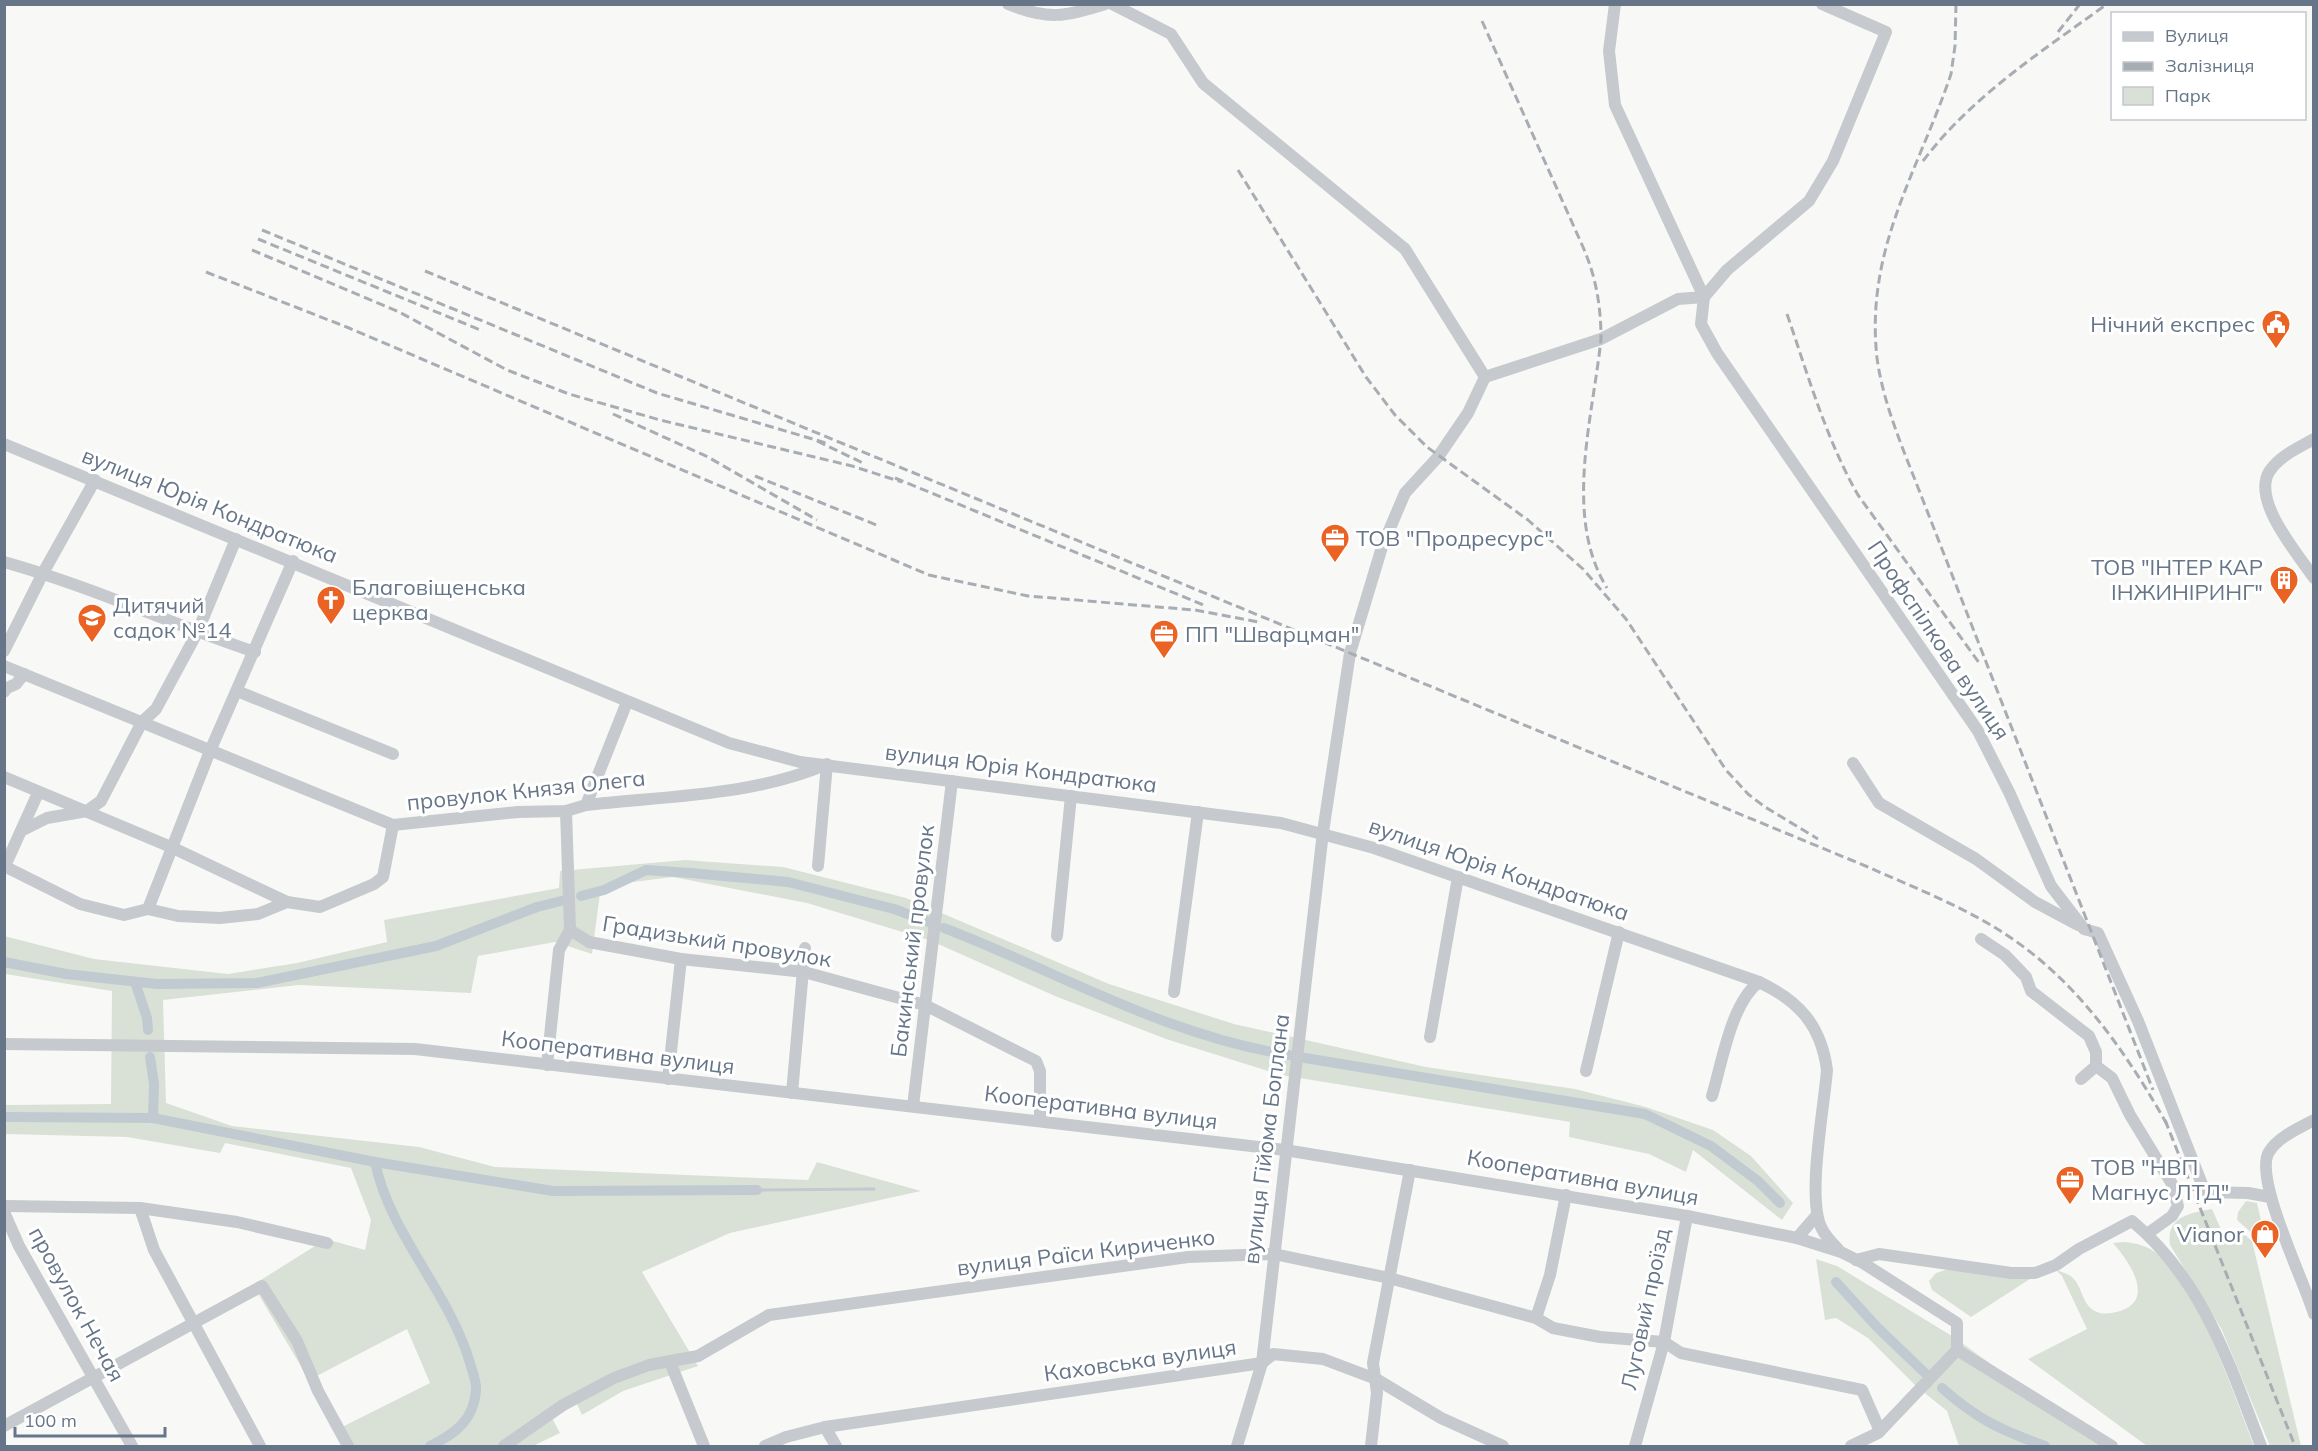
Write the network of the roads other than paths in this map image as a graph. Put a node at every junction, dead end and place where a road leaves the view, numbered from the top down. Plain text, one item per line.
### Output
1 (1008, 4) edge
2 (1105, 4) edge
3 (1112, 4) edge
4 (1615, 4) edge
5 (1822, 4) edge
6 (1704, 297) junction
7 (1485, 377) junction
8 (2313, 439) edge
9 (4, 444) edge
10 (95, 480) junction
11 (236, 539) junction
12 (293, 561) junction
13 (4, 562) edge
14 (43, 573) junction
15 (2313, 576) edge
16 (197, 633) junction
17 (4, 651) edge
18 (255, 652) junction
19 (4, 666) edge
20 (24, 674) junction
21 (237, 691) junction
22 (4, 692) edge
23 (627, 702) junction
24 (142, 722) junction
25 (210, 751) junction
26 (393, 754) dead end
27 (1853, 763) dead end
28 (827, 764) junction
29 (4, 777) edge
30 (952, 781) junction
31 (38, 793) junction
32 (1071, 796) junction
33 (586, 805) junction
34 (87, 811) junction
35 (566, 811) junction
36 (1198, 812) junction
37 (393, 825) junction
38 (21, 831) junction
39 (1323, 832) junction
40 (171, 847) junction
41 (5, 866) edge
42 (818, 866) dead end
43 (1458, 877) junction
44 (288, 902) junction
45 (148, 909) junction
46 (2084, 928) junction
47 (570, 930) junction
48 (1619, 932) junction
49 (1057, 936) dead end
50 (1981, 939) dead end
51 (805, 948) dead end
52 (681, 959) junction
53 (804, 972) junction
54 (1759, 982) junction
55 (1174, 992) dead end
56 (925, 1005) junction
57 (1430, 1037) dead end
58 (4, 1044) edge
59 (547, 1065) junction
60 (2096, 1066) junction
61 (1586, 1071) dead end
62 (669, 1079) junction
63 (2081, 1079) dead end
64 (792, 1093) junction
65 (1712, 1096) dead end
66 (913, 1106) junction
67 (1040, 1120) junction
68 (2313, 1120) edge
69 (1286, 1150) junction
70 (1410, 1170) junction
71 (1566, 1195) junction
72 (2270, 1197) junction
73 (4, 1206) edge
74 (140, 1208) junction
75 (4, 1212) edge
76 (1817, 1215) junction
77 (1687, 1216) junction
78 (2147, 1234) junction
79 (1797, 1238) junction
80 (327, 1244) dead end
81 (1841, 1252) junction
82 (1274, 1254) junction
83 (1856, 1260) junction
84 (1389, 1278) junction
85 (2313, 1314) edge
86 (1536, 1318) junction
87 (191, 1324) junction
88 (1665, 1342) junction
89 (1957, 1350) junction
90 (670, 1362) junction
91 (1262, 1363) junction
92 (94, 1377) junction
93 (1376, 1379) junction
94 (4, 1426) edge
95 (825, 1427) junction
96 (1880, 1431) junction
97 (132, 1446) edge
98 (260, 1446) edge
99 (348, 1446) edge
100 (504, 1446) edge
101 (704, 1446) edge
102 (765, 1446) edge
103 (836, 1446) edge
104 (1237, 1446) edge
105 (1371, 1446) edge
106 (1503, 1446) edge
107 (1635, 1446) edge
108 (1851, 1446) edge
109 (2112, 1446) edge
110 (2261, 1446) edge

1 - 2 street
3 - 7 street
4 - 6 street, Профспілкова вулиця
5 - 6 street
6 - 7 street
6 - 46 street, Профспілкова вулиця
7 - 39 street, вулиця Гійома Боплана
8 - 15 street
9 - 10 street, вулиця Юрія Кондратюка
10 - 11 street, вулиця Юрія Кондратюка
10 - 14 street
11 - 12 street, вулиця Юрія Кондратюка
11 - 16 street
12 - 18 street
12 - 23 street, вулиця Юрія Кондратюка
13 - 14 street
14 - 16 street
14 - 17 street
16 - 18 street
16 - 24 street
18 - 21 street
19 - 20 street, провулок Князя Олега
20 - 22 street
20 - 24 street, провулок Князя Олега
21 - 25 street
21 - 26 street
23 - 28 street, вулиця Юрія Кондратюка
23 - 33 street
24 - 25 street, провулок Князя Олега
24 - 34 street
25 - 37 street, провулок Князя Олега
25 - 40 street
27 - 46 street
28 - 30 street, вулиця Юрія Кондратюка
28 - 33 street, провулок Князя Олега
28 - 42 street
29 - 31 street
30 - 32 street, вулиця Юрія Кондратюка
30 - 56 street, Бакинський провулок
31 - 34 street
31 - 38 street
32 - 36 street, вулиця Юрія Кондратюка
32 - 49 street
33 - 35 street, провулок Князя Олега
34 - 38 street
34 - 40 street
35 - 37 street, провулок Князя Олега
35 - 47 street
36 - 39 street, вулиця Юрія Кондратюка
36 - 55 street
37 - 44 street
38 - 41 street
39 - 43 street, вулиця Юрія Кондратюка
39 - 69 street, вулиця Гійома Боплана
40 - 44 street
40 - 45 street
41 - 45 street
43 - 48 street, вулиця Юрія Кондратюка
43 - 57 street
44 - 45 street
46 - 72 street, Профспілкова вулиця
47 - 52 street, Градизький провулок
47 - 59 street
48 - 54 street, вулиця Юрія Кондратюка
48 - 61 street
50 - 60 street
51 - 53 street
52 - 53 street, Градизький провулок
52 - 62 street
53 - 56 street, Градизький провулок
53 - 64 street
54 - 65 street
54 - 76 street, вулиця Юрія Кондратюка
56 - 66 street, Бакинський провулок
56 - 67 street, Градизький провулок
58 - 59 street, Кооперативна вулиця
59 - 62 street, Кооперативна вулиця
60 - 63 street
60 - 78 street
62 - 64 street, Кооперативна вулиця
64 - 66 street, Кооперативна вулиця
66 - 67 street, Кооперативна вулиця
67 - 69 street, Кооперативна вулиця
68 - 72 street
69 - 70 street, Кооперативна вулиця
69 - 82 street, вулиця Гійома Боплана
70 - 71 street, Кооперативна вулиця
70 - 84 street
71 - 77 street, Кооперативна вулиця
71 - 86 street
72 - 85 street
73 - 74 street
74 - 80 street
74 - 87 street
75 - 92 street, провулок Нечая
76 - 79 street
76 - 81 street, вулиця Юрія Кондратюка
77 - 79 street, Кооперативна вулиця
77 - 88 street, Луговий проїзд
78 - 83 street
78 - 110 street
79 - 81 street, Кооперативна вулиця
81 - 83 street, Кооперативна вулиця
82 - 84 street, вулиця Раїси Кириченко
82 - 90 street, вулиця Раїси Кириченко
82 - 91 street, вулиця Гійома Боплана
83 - 89 street, Кооперативна вулиця
84 - 86 street, вулиця Раїси Кириченко
84 - 93 street
86 - 88 street, вулиця Раїси Кириченко
87 - 92 street
87 - 98 street
87 - 99 street
88 - 96 street, вулиця Раїси Кириченко
88 - 107 street, Луговий проїзд
89 - 96 street
89 - 109 street
90 - 100 street, вулиця Раїси Кириченко
90 - 101 street
91 - 93 street, Каховська вулиця
91 - 95 street, Каховська вулиця
91 - 104 street, вулиця Гійома Боплана
92 - 94 street
92 - 97 street, провулок Нечая
93 - 105 street
93 - 106 street, Каховська вулиця
95 - 102 street, Каховська вулиця
95 - 103 street
96 - 108 street

